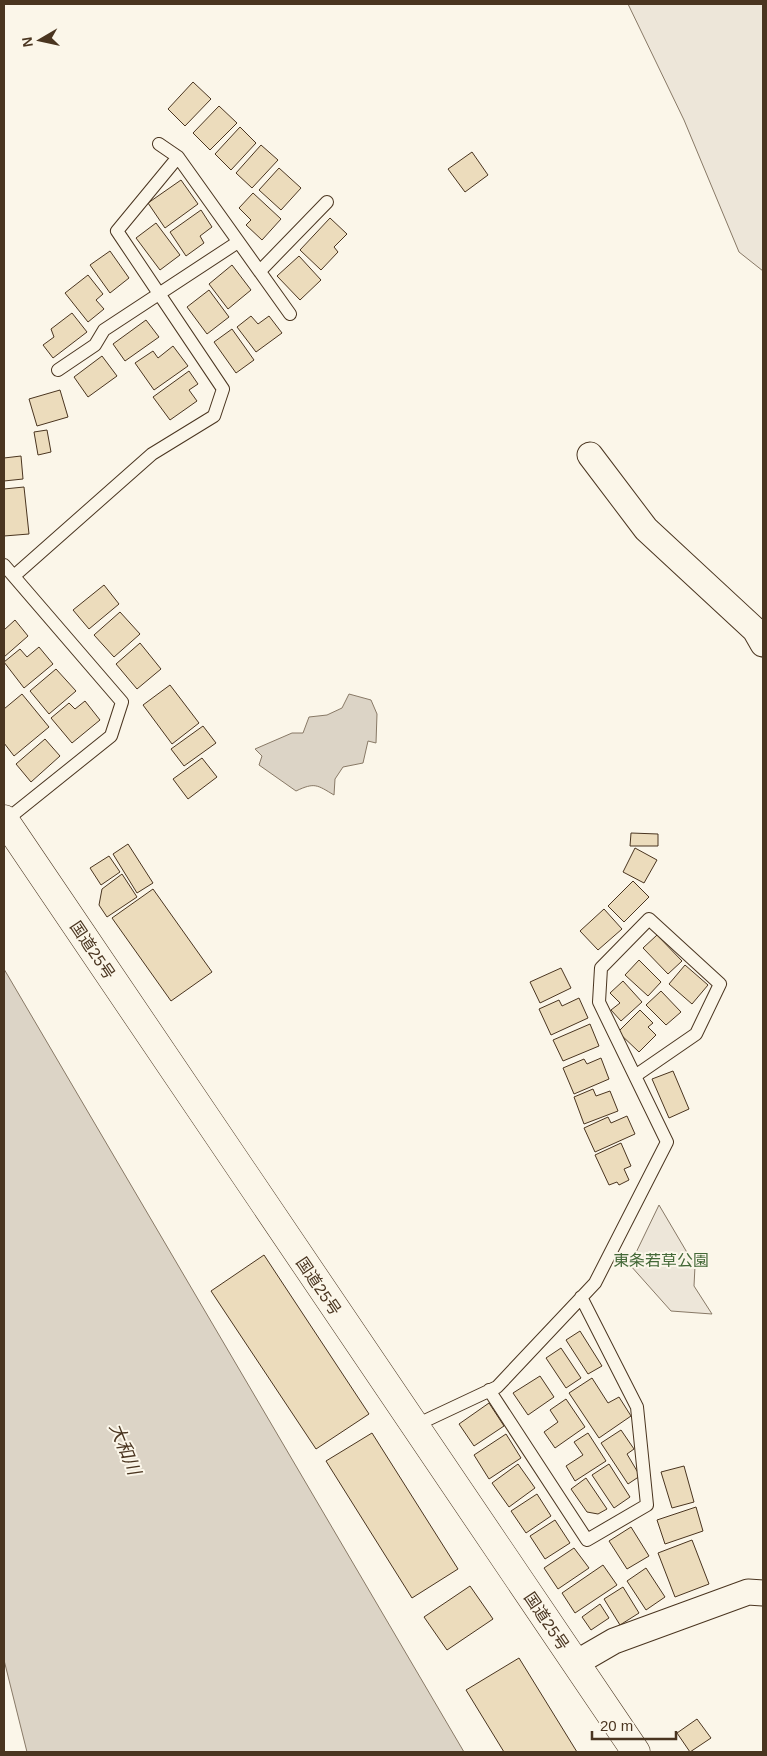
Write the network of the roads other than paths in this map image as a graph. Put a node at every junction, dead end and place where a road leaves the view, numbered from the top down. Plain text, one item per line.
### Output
1 (159, 144) dead end
2 (178, 157) junction
3 (327, 202) dead end
4 (238, 242) junction
5 (260, 271) junction
6 (160, 294) junction
7 (290, 314) dead end
8 (58, 370) dead end
9 (590, 455) dead end
10 (4, 565) edge
11 (14, 576) junction
12 (763, 644) edge
13 (5, 820) edge
14 (635, 1076) junction
15 (581, 1297) junction
16 (489, 1390) junction
17 (414, 1426) junction
18 (763, 1593) edge
19 (576, 1663) junction
20 (636, 1752) edge

1 - 2 lane
2 - 4 lane
2 - 6 lane
3 - 5 lane
4 - 5 lane
4 - 6 lane
5 - 7 lane
6 - 8 lane
6 - 11 lane
9 - 12 street
10 - 11 lane
11 - 13 lane
13 - 17 highway, 国道25号
14 - 14 lane
14 - 15 lane
15 - 16 lane
15 - 16 lane
16 - 17 lane
17 - 19 highway, 国道25号
18 - 19 street
19 - 20 highway, 国道25号

